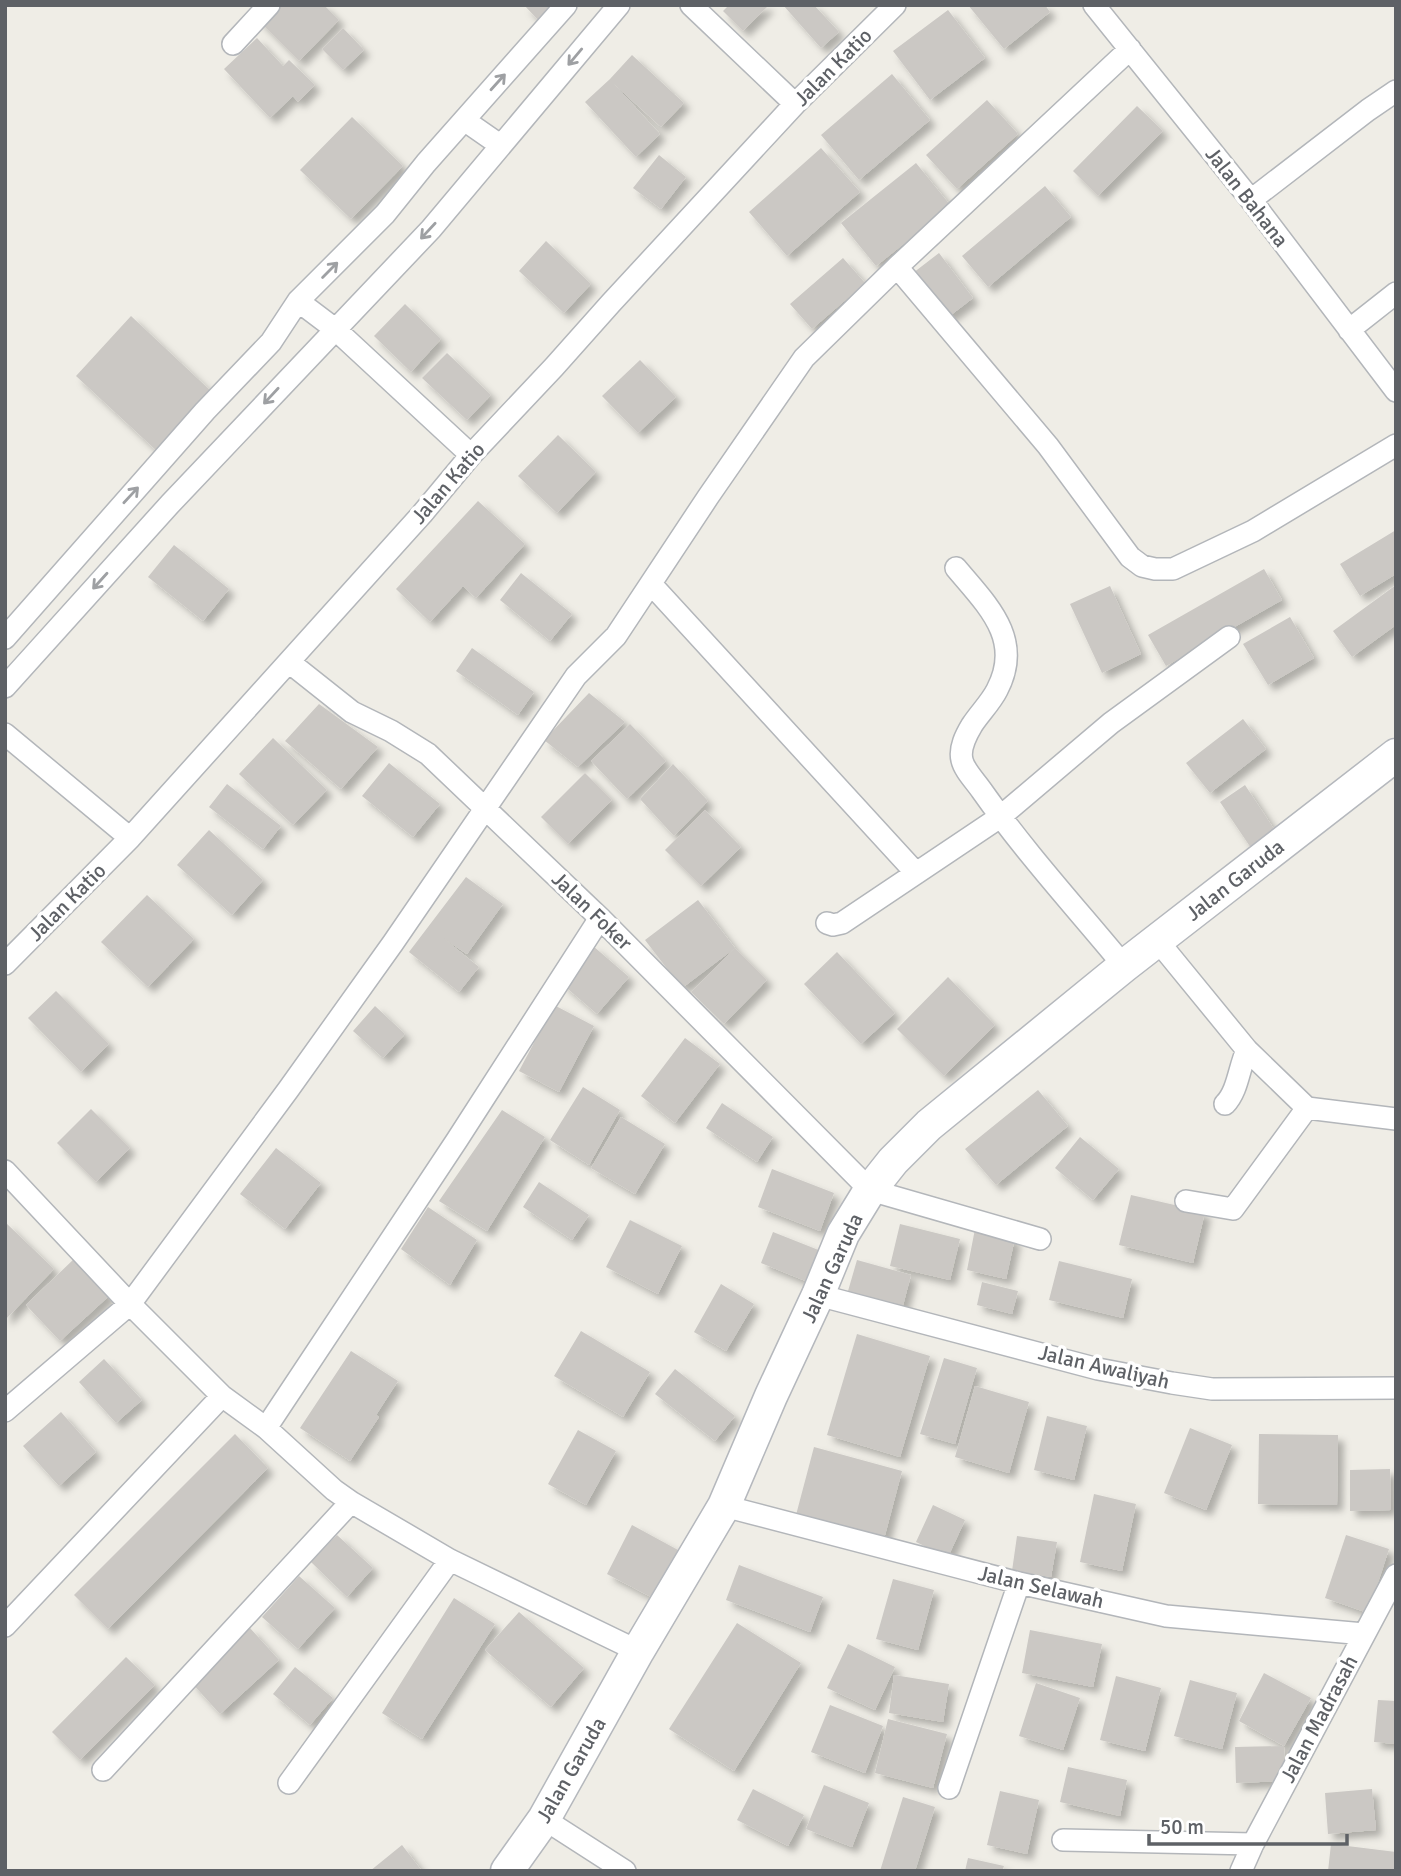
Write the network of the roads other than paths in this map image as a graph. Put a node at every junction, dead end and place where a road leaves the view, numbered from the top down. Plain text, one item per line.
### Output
1 (270, 5) edge
2 (566, 5) edge
3 (619, 5) edge
4 (691, 5) edge
5 (895, 5) edge
6 (1094, 5) edge
7 (233, 44) dead end
8 (1130, 49) junction
9 (1396, 91) edge
10 (795, 104) junction
11 (464, 120) junction
12 (500, 145) junction
13 (1251, 200) junction
14 (897, 267) junction
15 (1396, 293) edge
16 (298, 302) junction
17 (335, 329) junction
18 (1349, 330) junction
19 (1396, 391) edge
20 (1396, 445) edge
21 (471, 455) junction
22 (103, 525) junction
23 (128, 549) junction
24 (956, 568) dead end
25 (651, 584) junction
26 (1230, 637) dead end
27 (5, 638) edge
28 (289, 662) junction
29 (5, 687) edge
30 (5, 734) edge
31 (1396, 755) edge
32 (485, 808) junction
33 (1000, 817) junction
34 (130, 838) junction
35 (916, 873) junction
36 (600, 918) junction
37 (827, 923) dead end
38 (1157, 940) junction
39 (5, 964) edge
40 (1124, 966) junction
41 (1247, 1050) junction
42 (1225, 1104) dead end
43 (1307, 1108) junction
44 (1396, 1119) edge
45 (5, 1171) edge
46 (870, 1190) junction
47 (1186, 1201) dead end
48 (1040, 1239) dead end
49 (818, 1295) junction
50 (130, 1304) junction
51 (1396, 1388) edge
52 (222, 1396) junction
53 (5, 1411) edge
54 (266, 1428) junction
55 (351, 1502) junction
56 (724, 1506) junction
57 (450, 1560) junction
58 (1396, 1575) edge
59 (1019, 1583) junction
60 (5, 1626) edge
61 (1364, 1634) junction
62 (638, 1651) junction
63 (103, 1770) dead end
64 (289, 1783) dead end
65 (949, 1788) dead end
66 (544, 1819) junction
67 (1063, 1840) dead end
68 (1253, 1844) junction
69 (507, 1871) edge
70 (625, 1871) edge
71 (1241, 1871) edge

1 - 7 street
11 -> 2 street
3 -> 12 street
4 - 10 street
5 - 10 street, Jalan Katio
6 - 8 street, Jalan Bahana
8 - 13 street, Jalan Bahana
8 - 14 street
9 - 13 street
10 - 21 street, Jalan Katio
11 - 12 street
16 -> 11 street
12 -> 17 street
13 - 18 street, Jalan Bahana
14 - 20 street
14 - 25 street
15 - 18 street
16 - 17 street
22 -> 16 street
17 - 21 street
17 -> 23 street
18 - 19 street, Jalan Bahana
21 - 28 street, Jalan Katio
22 - 23 street
22 - 27 street
23 -> 29 street
24 - 33 street
25 - 32 street
25 - 35 street
26 - 33 street
28 - 32 street, Jalan Foker
28 - 34 street, Jalan Katio
30 - 34 street
31 - 38 street, Jalan Garuda
32 - 36 street, Jalan Foker
32 - 50 street
33 - 35 street
33 - 40 street
34 - 39 street, Jalan Katio
35 - 37 street
36 - 46 street, Jalan Foker
36 - 54 street
38 - 40 street, Jalan Garuda
38 - 41 street
40 - 46 street, Jalan Garuda
41 - 42 street
41 - 43 street
43 - 44 street
43 - 47 street
45 - 50 street
46 - 48 street
46 - 49 street, Jalan Garuda
49 - 51 street, Jalan Awaliyah
49 - 56 street, Jalan Garuda
50 - 52 street
50 - 53 street
52 - 54 street
52 - 60 street
54 - 55 street
55 - 57 street
55 - 63 street
56 - 59 street, Jalan Selawah
56 - 62 street, Jalan Garuda
57 - 62 street
57 - 64 street
58 - 61 street, Jalan Madrasah
59 - 61 street, Jalan Selawah
59 - 65 street
61 - 68 street, Jalan Madrasah
62 - 66 street, Jalan Garuda
66 - 69 street, Jalan Garuda
66 - 70 street
67 - 68 street
68 - 71 street, Jalan Madrasah

